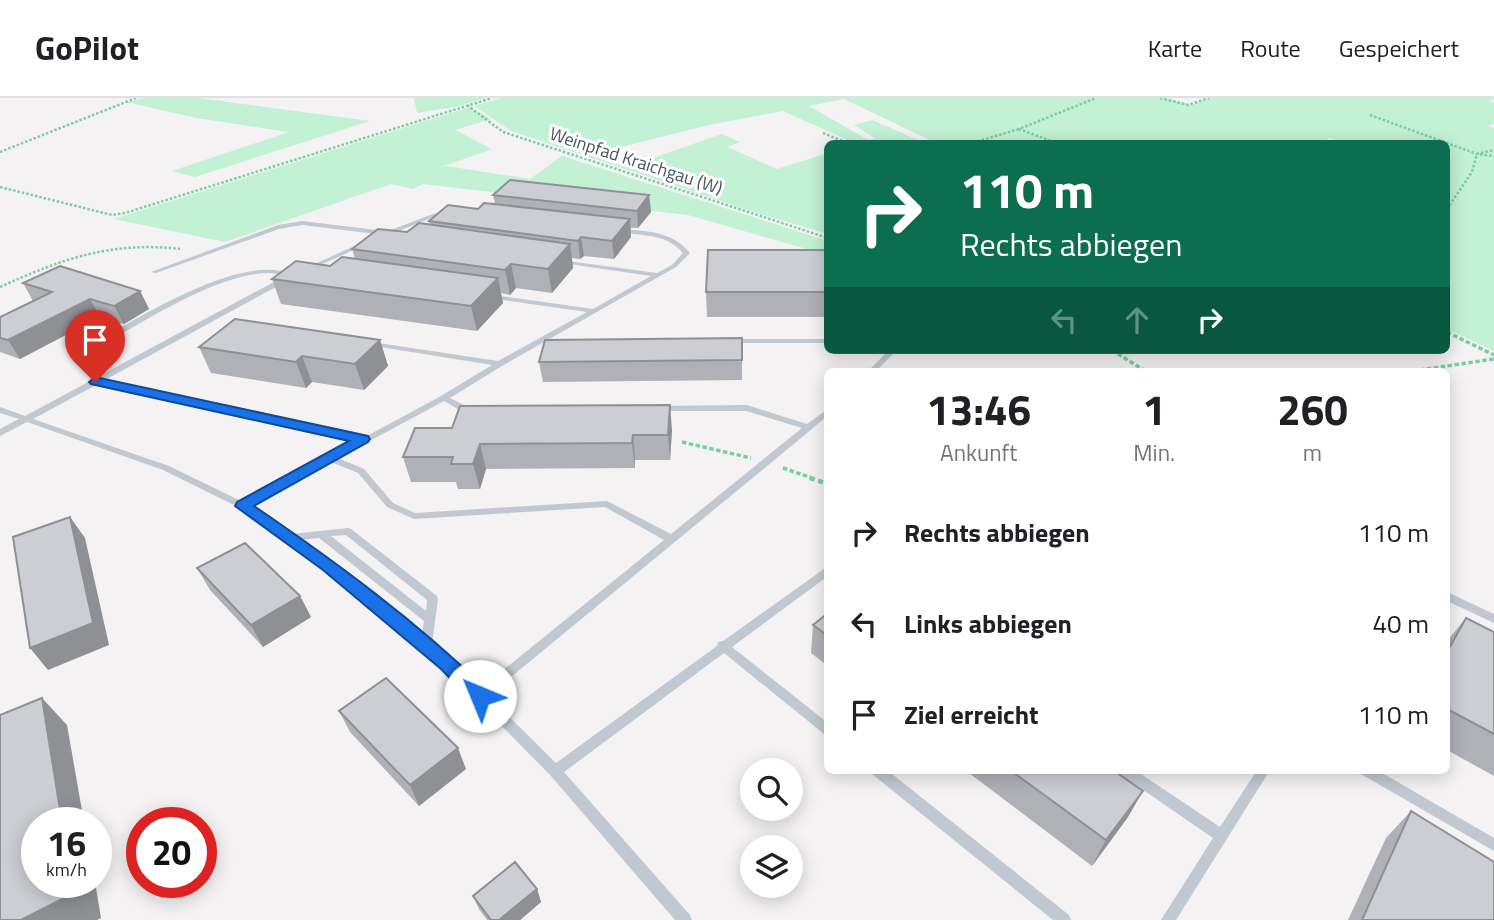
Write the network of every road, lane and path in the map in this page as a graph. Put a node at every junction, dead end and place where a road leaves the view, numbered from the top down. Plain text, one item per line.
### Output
1 (136, 98) edge
2 (492, 98) edge
3 (1096, 98) edge
4 (1160, 98) edge
5 (1209, 98) edge
6 (467, 105) junction
7 (1370, 115) dead end
8 (1019, 129) junction
9 (823, 133) dead end
10 (840, 140) edge
11 (982, 140) edge
12 (1048, 140) edge
13 (1439, 140) edge
14 (1450, 144) edge
15 (1494, 150) edge
16 (0, 152) edge
17 (1477, 154) junction
18 (1494, 156) edge
19 (0, 187) edge
20 (1450, 205) edge
21 (450, 212) edge
22 (612, 230) edge
23 (382, 236) junction
24 (824, 237) edge
25 (396, 238) edge
26 (205, 254) junction
27 (548, 259) edge
28 (305, 270) junction
29 (319, 271) edge
30 (154, 272) dead end
31 (290, 275) junction
32 (659, 275) junction
33 (0, 287) edge
34 (484, 295) edge
35 (595, 311) junction
36 (216, 318) junction
37 (229, 321) edge
38 (1450, 333) edge
39 (540, 341) junction
40 (554, 341) edge
41 (718, 341) edge
42 (824, 341) edge
43 (364, 342) edge
44 (93, 347) dead end
45 (889, 354) edge
46 (1118, 354) edge
47 (1494, 357) edge
48 (499, 364) junction
49 (875, 368) edge
50 (1140, 368) edge
51 (1430, 368) edge
52 (95, 382) junction
53 (444, 398) junction
54 (653, 408) edge
55 (477, 409) edge
56 (0, 410) edge
57 (824, 414) edge
58 (28, 418) junction
59 (809, 427) junction
60 (0, 433) edge
61 (363, 439) junction
62 (329, 458) junction
63 (243, 506) junction
64 (321, 534) junction
65 (289, 538) junction
66 (671, 539) junction
67 (824, 573) edge
68 (1450, 597) edge
69 (1494, 619) edge
70 (430, 620) junction
71 (426, 645) junction
72 (722, 645) junction
73 (480, 696) junction
74 (824, 727) edge
75 (555, 771) junction
76 (882, 774) edge
77 (1131, 774) edge
78 (1261, 774) edge
79 (1373, 774) edge
80 (1222, 836) junction
81 (1494, 845) edge
82 (685, 920) edge
83 (1064, 920) edge
84 (1168, 920) edge

1 - 16 path
2 - 6 path
3 - 8 path
4 - 5 path
6 - 19 path
6 - 24 path, Weinpfad Kraichgau (W)
7 - 13 path
8 - 11 path
8 - 12 path
9 - 10 path
14 - 17 path
15 - 17 path
17 - 18 path
17 - 20 path
21 - 23 lane
22 - 32 lane
23 - 25 lane
23 - 26 lane
23 - 28 lane
26 - 30 lane
26 - 33 path
27 - 32 lane
28 - 29 lane
28 - 31 lane
31 - 36 lane
31 - 44 lane
32 - 35 lane
34 - 35 lane
35 - 39 lane
36 - 37 lane
36 - 52 lane
38 - 47 path
39 - 40 lane
39 - 48 lane
41 - 42 lane
43 - 48 lane
45 - 49 lane
46 - 50 path
47 - 51 path
48 - 53 lane
52 - 58 lane
52 - 61 lane
53 - 55 lane
53 - 61 lane
54 - 59 lane
56 - 58 lane
57 - 59 lane
58 - 60 lane
58 - 63 lane
59 - 66 lane
61 - 62 lane
62 - 63 lane
62 - 66 lane
63 - 65 lane
64 - 65 lane
64 - 70 lane
64 - 70 lane
65 - 71 lane
66 - 73 lane
67 - 72 lane
68 - 69 lane
70 - 71 lane
71 - 73 lane
72 - 74 lane
72 - 75 lane
73 - 75 lane
75 - 82 lane
76 - 83 lane
77 - 80 lane
78 - 80 lane
79 - 81 lane
80 - 84 lane

